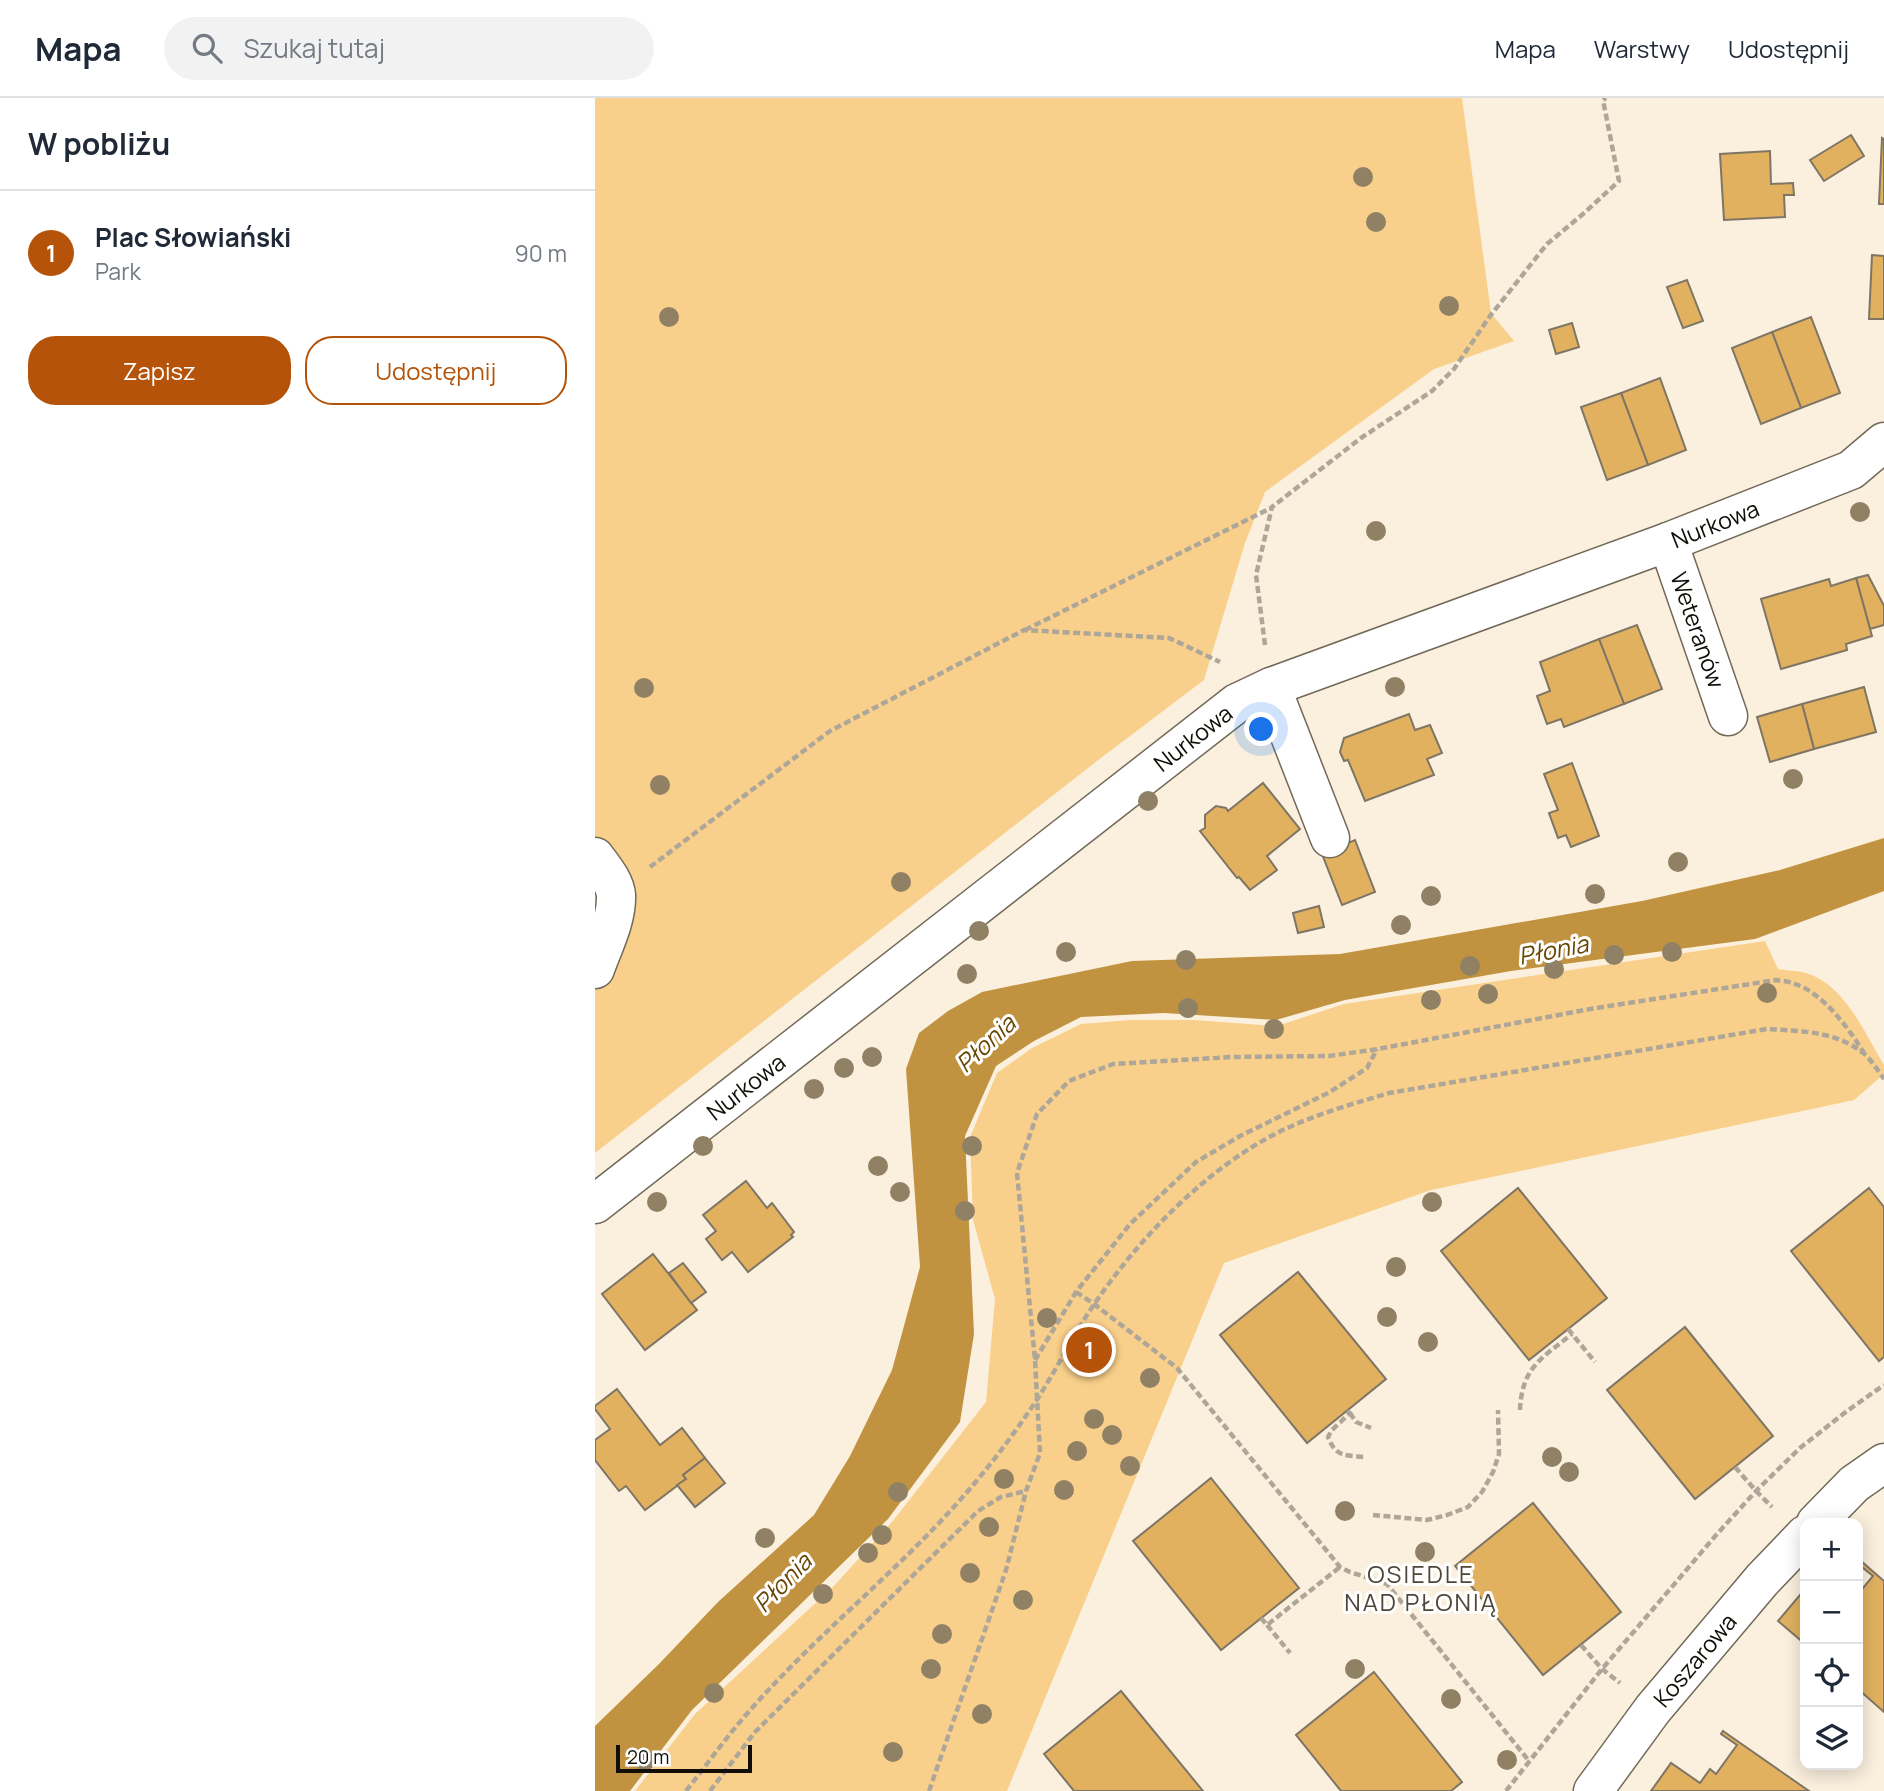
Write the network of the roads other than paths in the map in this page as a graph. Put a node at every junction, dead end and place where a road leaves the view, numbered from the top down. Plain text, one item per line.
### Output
1 (1884, 442) edge
2 (1668, 542) junction
3 (1271, 687) junction
4 (1728, 716) dead end
5 (1331, 838) dead end
6 (595, 858) edge
7 (595, 969) edge
8 (595, 1205) edge
9 (1884, 1463) edge
10 (1821, 1518) edge
11 (1800, 1540) edge
12 (1593, 1791) edge

1 - 2 street, Nurkowa
2 - 3 street, Nurkowa
2 - 4 street, Weteranów
3 - 5 street
3 - 8 street, Nurkowa
6 - 7 street
9 - 10 street, Koszarowa
11 - 12 street, Koszarowa

